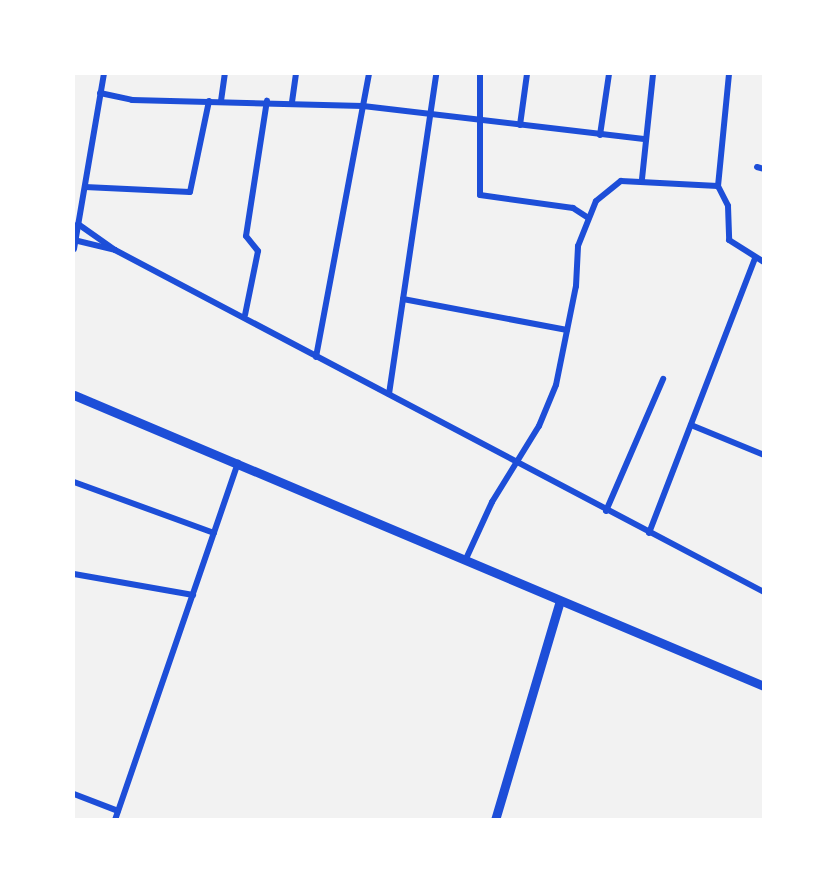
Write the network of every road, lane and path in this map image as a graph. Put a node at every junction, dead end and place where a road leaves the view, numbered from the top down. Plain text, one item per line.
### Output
1 (104, 74) edge
2 (225, 74) edge
3 (296, 74) edge
4 (369, 74) edge
5 (436, 74) edge
6 (480, 74) edge
7 (527, 74) edge
8 (609, 74) edge
9 (653, 74) edge
10 (729, 74) edge
11 (100, 93) junction
12 (221, 101) junction
13 (267, 101) junction
14 (209, 102) junction
15 (292, 102) junction
16 (363, 106) junction
17 (430, 114) junction
18 (477, 119) junction
19 (520, 125) junction
20 (600, 135) junction
21 (646, 139) junction
22 (642, 179) junction
23 (718, 186) junction
24 (85, 187) junction
25 (587, 217) junction
26 (78, 223) junction
27 (75, 241) edge
28 (74, 249) edge
29 (115, 250) junction
30 (755, 259) junction
31 (764, 262) edge
32 (403, 299) junction
33 (244, 315) junction
34 (566, 330) junction
35 (316, 358) junction
36 (663, 379) dead end
37 (389, 394) junction
38 (74, 396) edge
39 (691, 425) junction
40 (764, 455) edge
41 (239, 463) junction
42 (514, 463) junction
43 (74, 482) edge
44 (606, 511) junction
45 (214, 533) junction
46 (649, 533) junction
47 (465, 561) junction
48 (74, 574) edge
49 (764, 592) edge
50 (193, 595) junction
51 (560, 601) junction
52 (764, 686) edge
53 (74, 794) edge
54 (118, 811) junction
55 (116, 820) edge
56 (495, 820) edge

1 - 11 street
2 - 12 street
3 - 15 street
4 - 16 street
5 - 17 street
6 - 18 street
7 - 19 street
8 - 20 street
9 - 21 street
10 - 23 street
11 - 14 street
11 - 24 street
12 - 13 street
12 - 14 street
13 - 15 street
13 - 33 street
14 - 24 street
15 - 16 street
16 - 17 street
16 - 35 street
17 - 18 street
17 - 32 street
18 - 19 street
18 - 25 street
19 - 20 street
20 - 21 street
21 - 22 street
22 - 23 street
22 - 25 street
23 - 30 street
24 - 26 street
25 - 34 street
26 - 27 street
26 - 29 street
27 - 28 street
27 - 29 street
29 - 33 street
30 - 31 street
30 - 39 street
32 - 34 street
32 - 37 street
33 - 35 street
34 - 42 street
35 - 37 street
36 - 44 street
37 - 42 street
38 - 41 main road
39 - 40 street
39 - 46 street
41 - 45 street
41 - 47 main road
42 - 44 street
42 - 47 street
43 - 45 street
44 - 46 street
45 - 50 street
46 - 49 street
47 - 51 main road
48 - 50 street
50 - 54 street
51 - 52 main road
51 - 56 main road
53 - 54 street
54 - 55 street

